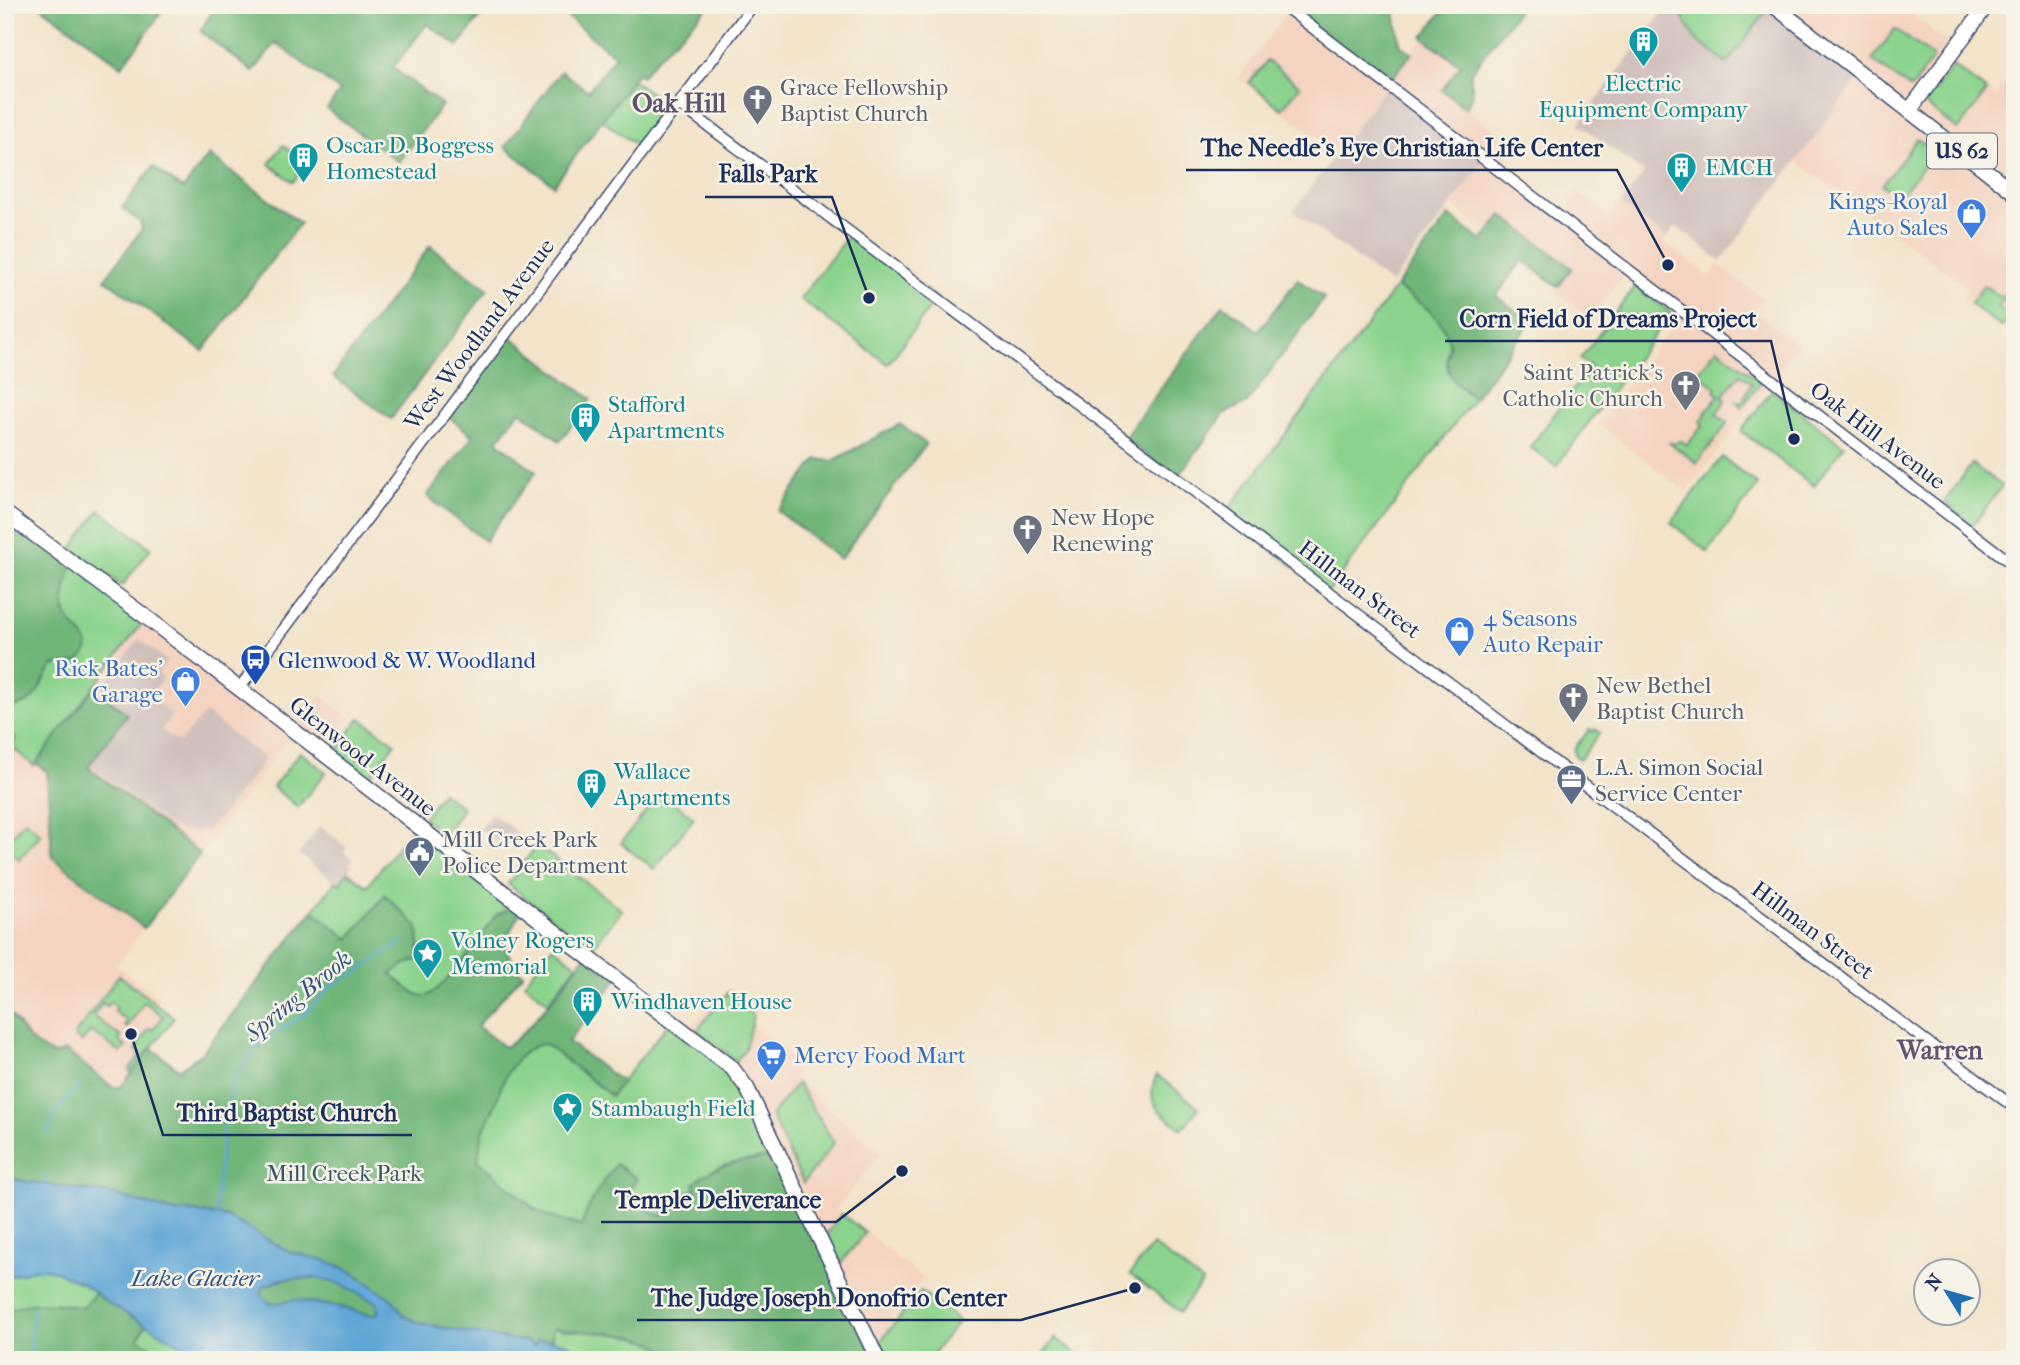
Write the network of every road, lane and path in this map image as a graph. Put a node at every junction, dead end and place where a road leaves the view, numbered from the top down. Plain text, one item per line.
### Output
1 (753, 5) edge
2 (1283, 5) edge
3 (1773, 5) edge
4 (1987, 5) edge
5 (679, 104) junction
6 (1909, 111) junction
7 (2015, 193) edge
8 (5, 513) edge
9 (2015, 566) edge
10 (239, 688) junction
11 (2015, 1108) edge
12 (878, 1360) edge

1 - 5 street, West Woodland Avenue
2 - 9 street, Oak Hill Avenue
3 - 6 main road
4 - 6 main road, US 62
5 - 10 street, West Woodland Avenue
5 - 11 street, Hillman Street
6 - 7 main road, US 62
8 - 10 main road, Glenwood Avenue
10 - 12 main road, Glenwood Avenue

